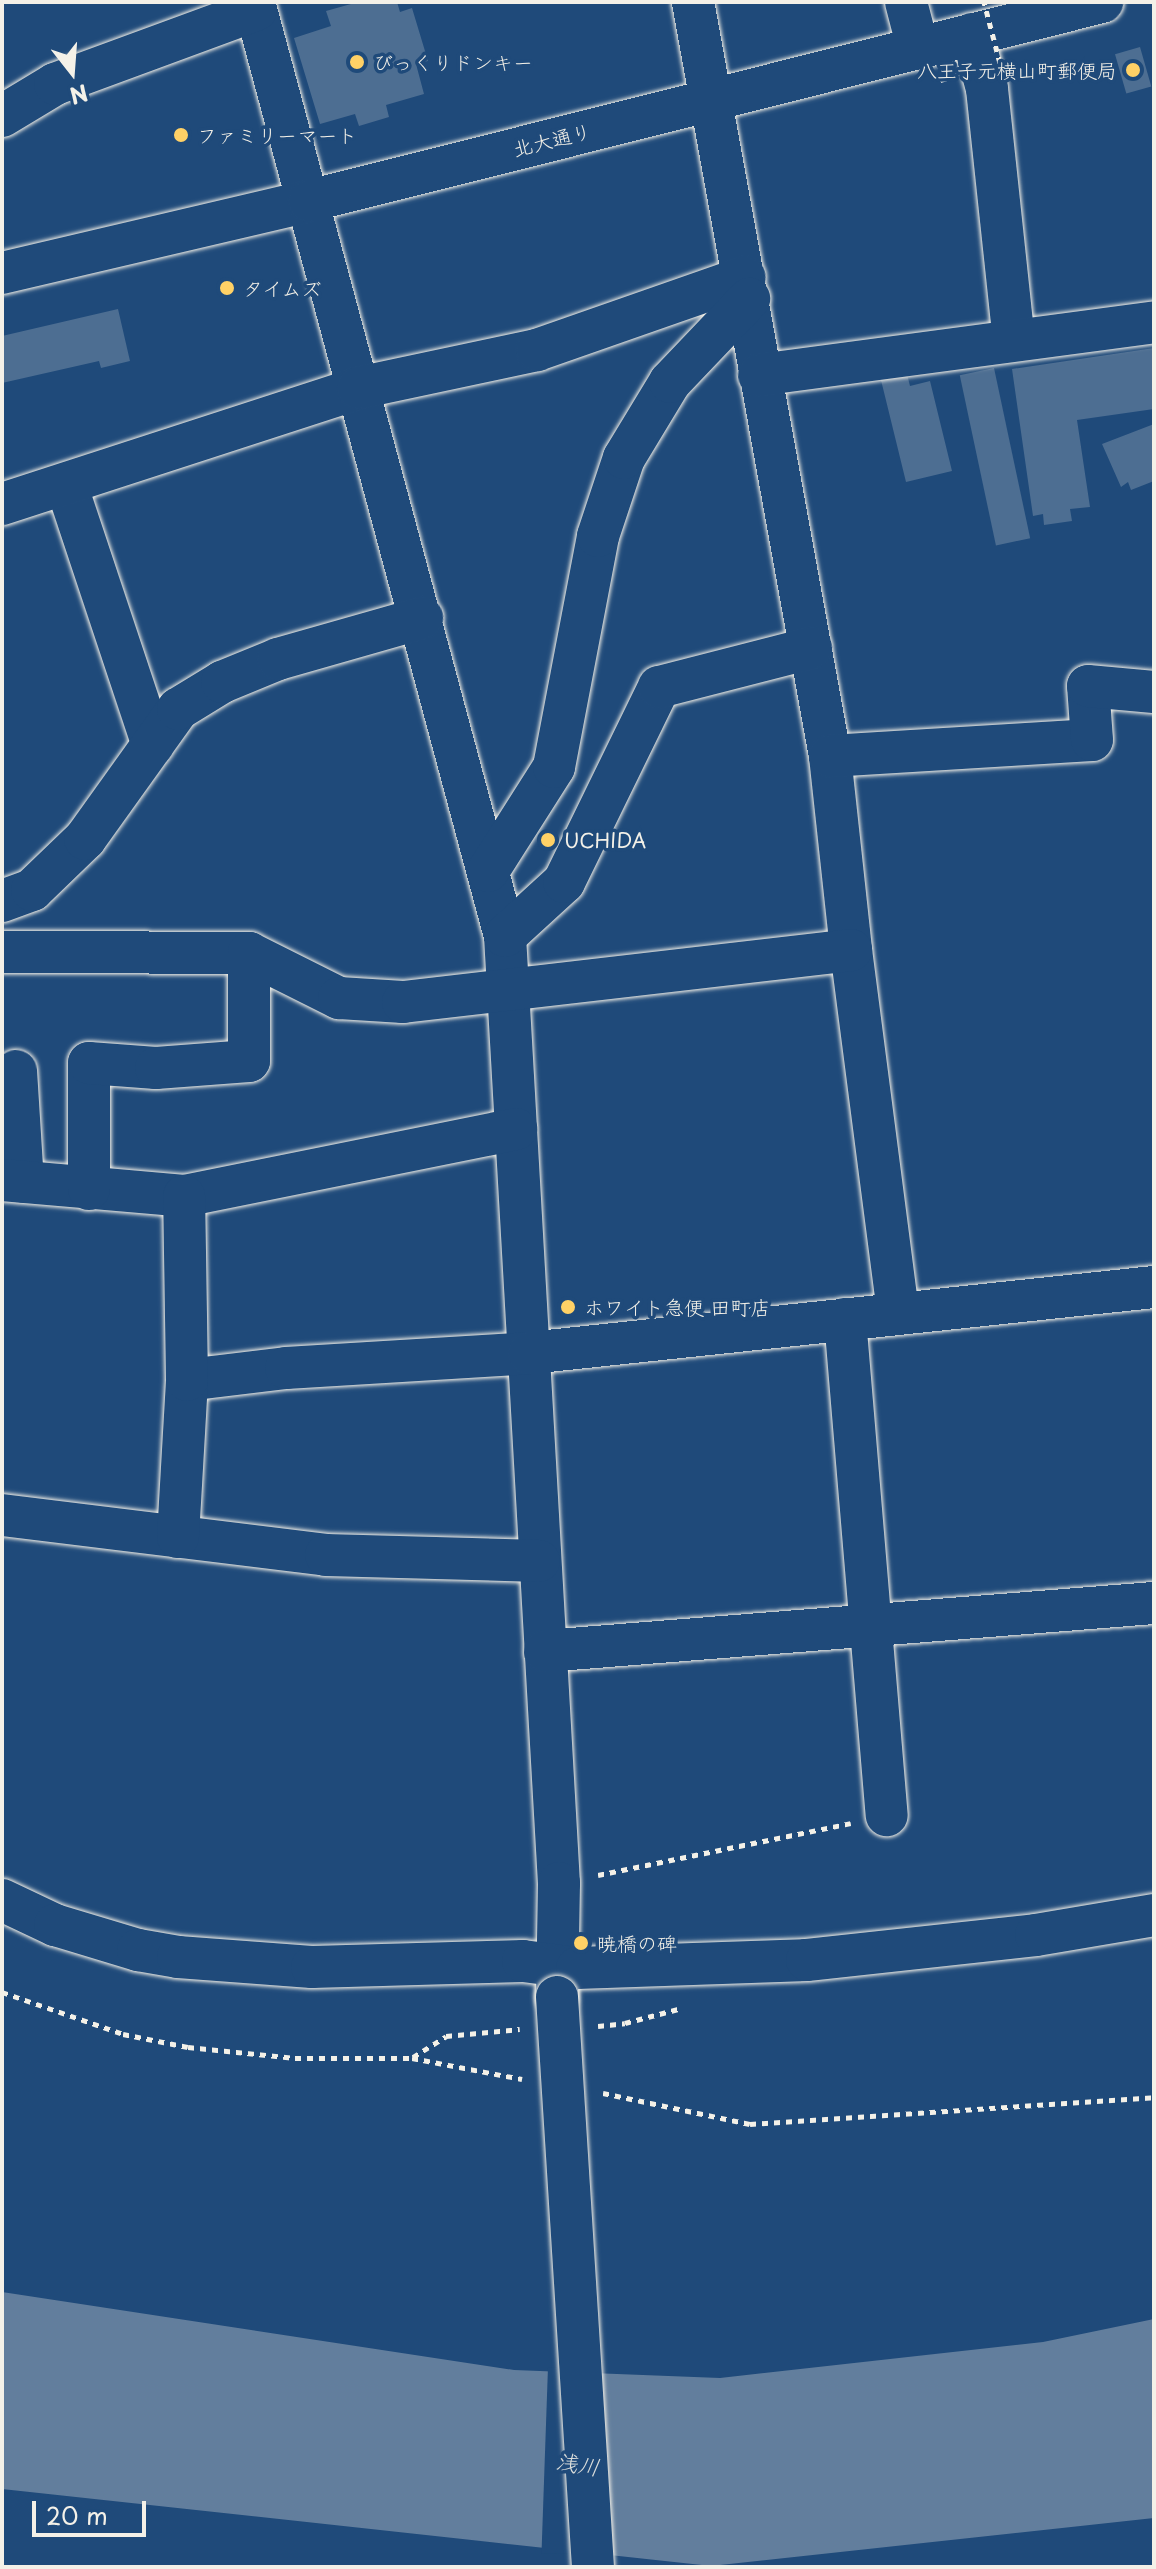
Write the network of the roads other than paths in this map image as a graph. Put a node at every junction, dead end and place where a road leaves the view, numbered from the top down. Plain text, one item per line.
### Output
1 (693, 2) edge
2 (906, 2) edge
3 (1102, 2) edge
4 (255, 6) edge
5 (978, 18) edge
6 (929, 64) junction
7 (711, 100) junction
8 (2, 116) edge
9 (309, 201) junction
10 (2, 273) edge
11 (747, 288) junction
12 (1154, 322) edge
13 (1014, 340) junction
14 (759, 375) junction
15 (358, 388) junction
16 (66, 484) junction
17 (2, 504) edge
18 (422, 618) junction
19 (811, 648) junction
20 (1154, 692) edge
21 (153, 745) junction
22 (830, 756) junction
23 (488, 871) junction
24 (2, 901) edge
25 (505, 936) junction
26 (851, 950) junction
27 (2, 952) edge
28 (249, 953) junction
29 (507, 992) junction
30 (16, 1071) dead end
31 (516, 1129) junction
32 (13, 1181) edge
33 (89, 1189) junction
34 (184, 1196) junction
35 (1154, 1287) edge
36 (898, 1313) junction
37 (845, 1319) junction
38 (529, 1353) junction
39 (187, 1380) junction
40 (2, 1515) edge
41 (178, 1537) junction
42 (539, 1561) junction
43 (1154, 1603) edge
44 (873, 1627) junction
45 (545, 1651) junction
46 (887, 1815) road end
47 (2, 1900) edge
48 (1154, 1915) edge
49 (556, 1981) junction
50 (593, 2567) edge

1 - 7 street
2 - 6 street
3 - 5 street, 北大通り
4 - 8 street
4 - 9 street
5 - 6 street, 北大通り
5 - 13 street
6 - 7 street, 北大通り
7 - 9 street, 北大通り
7 - 11 street
9 - 10 street, 北大通り
9 - 15 street
11 - 14 street
11 - 15 street
11 - 23 street
12 - 13 street
13 - 14 street
14 - 19 street
15 - 16 street
15 - 18 street
16 - 17 street
16 - 21 street
18 - 21 street
18 - 23 street
19 - 22 street
19 - 25 street
20 - 22 street
21 - 24 street
22 - 26 street
23 - 25 street
25 - 29 street
26 - 29 street
26 - 36 street
27 - 28 street
28 - 29 street
28 - 33 street
29 - 31 street
30 - 32 street
31 - 34 street
31 - 38 street
32 - 33 street
33 - 34 street
34 - 39 street
35 - 36 street
36 - 37 street
37 - 38 street
37 - 44 street
38 - 39 street
38 - 42 street
39 - 41 street
40 - 41 street
41 - 42 street
42 - 45 street
43 - 44 street
44 - 45 street
44 - 46 street
45 - 49 street
47 - 49 street
48 - 49 street
49 - 50 street, bridge

